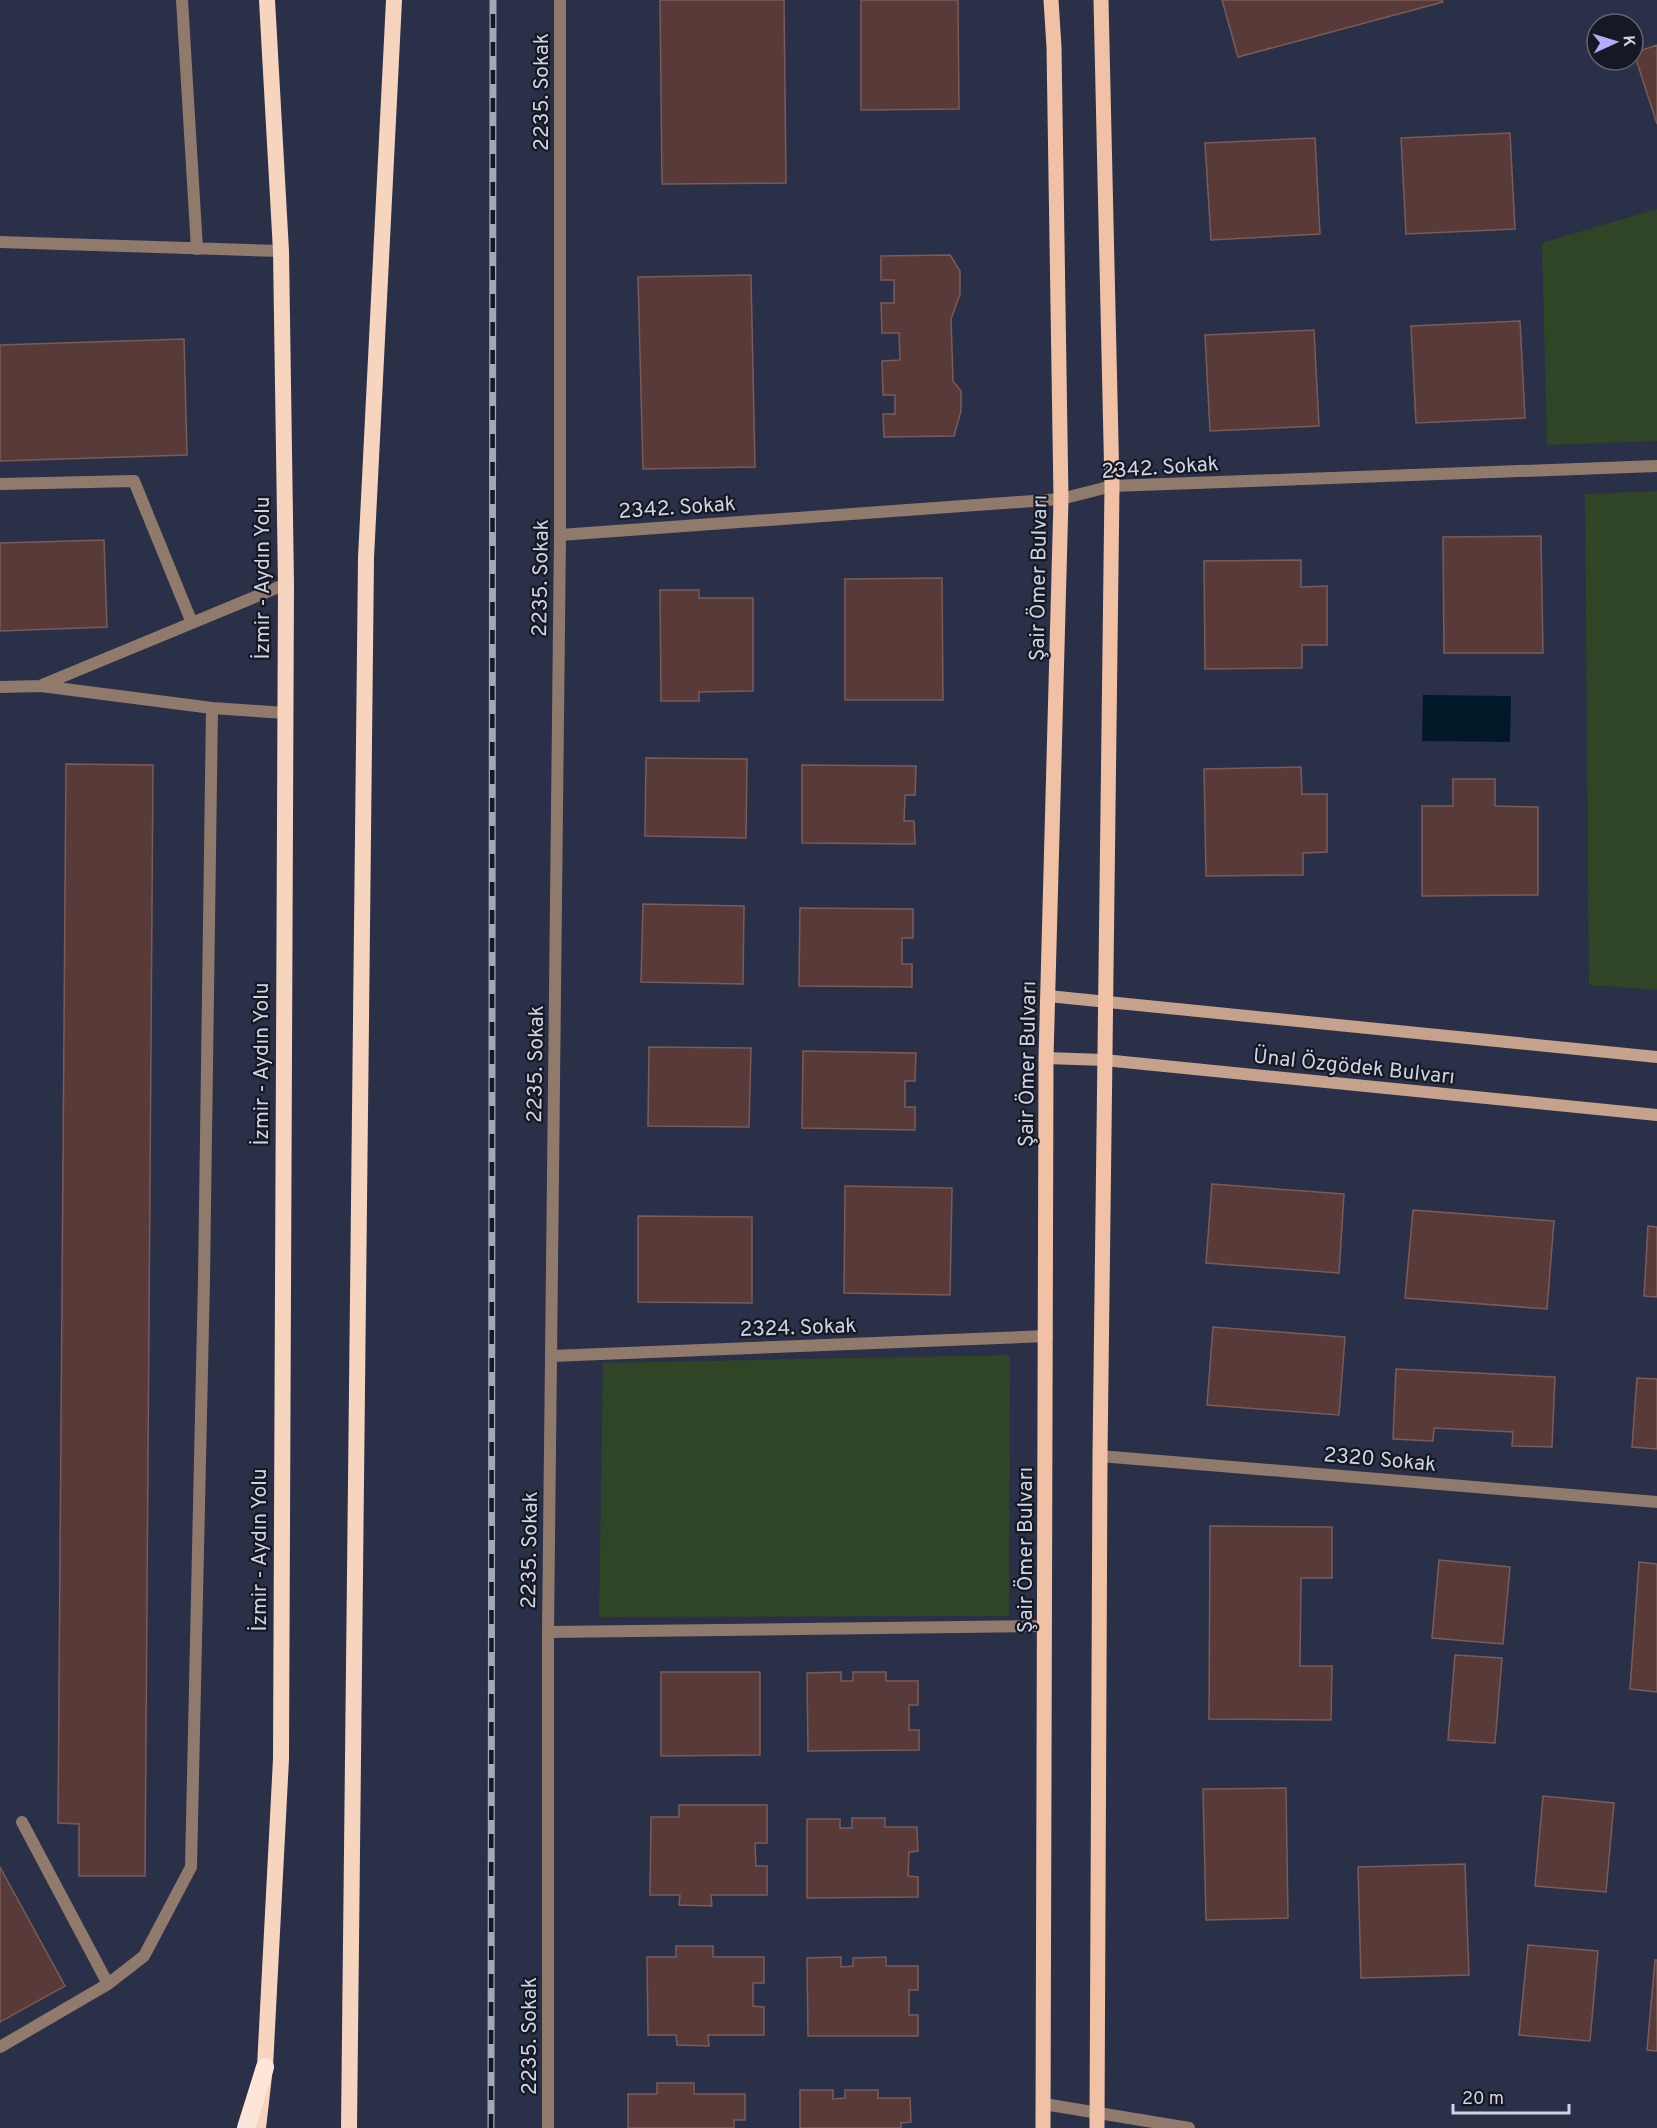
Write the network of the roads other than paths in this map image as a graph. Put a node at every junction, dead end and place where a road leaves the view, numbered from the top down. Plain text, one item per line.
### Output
1 (182, 0) edge
2 (267, 0) edge
3 (394, 0) edge
4 (560, 0) edge
5 (1051, 0) edge
6 (1101, 0) edge
7 (0, 243) edge
8 (197, 249) junction
9 (281, 251) junction
10 (1657, 466) edge
11 (0, 484) edge
12 (1112, 486) junction
13 (1061, 499) junction
14 (560, 535) junction
15 (286, 584) junction
16 (192, 623) junction
17 (41, 686) junction
18 (0, 687) edge
19 (212, 708) junction
20 (285, 713) junction
21 (1048, 996) junction
22 (1107, 1000) junction
23 (1657, 1057) edge
24 (1046, 1058) junction
25 (1104, 1060) junction
26 (1657, 1115) edge
27 (1047, 1336) junction
28 (551, 1356) junction
29 (1100, 1456) junction
30 (1657, 1502) edge
31 (1045, 1626) junction
32 (548, 1632) junction
33 (22, 1822) dead end
34 (108, 1984) junction
35 (0, 2047) edge
36 (265, 2067) junction
37 (1044, 2104) junction
38 (1098, 2120) edge
39 (246, 2128) edge
40 (258, 2128) edge
41 (349, 2128) edge
42 (548, 2128) edge
43 (1043, 2128) edge
44 (1189, 2128) edge

1 - 8 street
2 - 9 highway, İzmir - Aydın Yolu
3 - 41 highway
4 - 14 street, 2235. Sokak
5 - 13 main road, Şair Ömer Bulvarı
6 - 12 main road
7 - 8 street
8 - 9 street
9 - 15 highway, İzmir - Aydın Yolu
10 - 12 street, 2342. Sokak
11 - 16 street
12 - 13 street, 2342. Sokak
12 - 22 main road
13 - 14 street, 2342. Sokak
13 - 21 main road, Şair Ömer Bulvarı
14 - 28 street, 2235. Sokak
15 - 16 street
15 - 20 highway, İzmir - Aydın Yolu
16 - 17 street
17 - 18 street
17 - 19 street
19 - 20 street
19 - 34 street
20 - 36 highway, İzmir - Aydın Yolu
21 - 22 main road, Ünal Özgödek Bulvarı
21 - 24 main road, Şair Ömer Bulvarı
22 - 23 main road, Ünal Özgödek Bulvarı
22 - 25 main road
24 - 25 main road, Ünal Özgödek Bulvarı
24 - 27 main road, Şair Ömer Bulvarı
25 - 26 main road, Ünal Özgödek Bulvarı
25 - 29 main road
27 - 28 street, 2324. Sokak
27 - 31 main road, Şair Ömer Bulvarı
28 - 32 street, 2235. Sokak
29 - 30 street, 2320 Sokak
29 - 38 main road
31 - 32 street
31 - 37 main road, Şair Ömer Bulvarı
32 - 42 street, 2235. Sokak
33 - 34 street
34 - 35 street
36 - 39 highway
36 - 40 highway, İzmir - Aydın Yolu
37 - 38 street
37 - 43 main road, Şair Ömer Bulvarı
38 - 44 street

